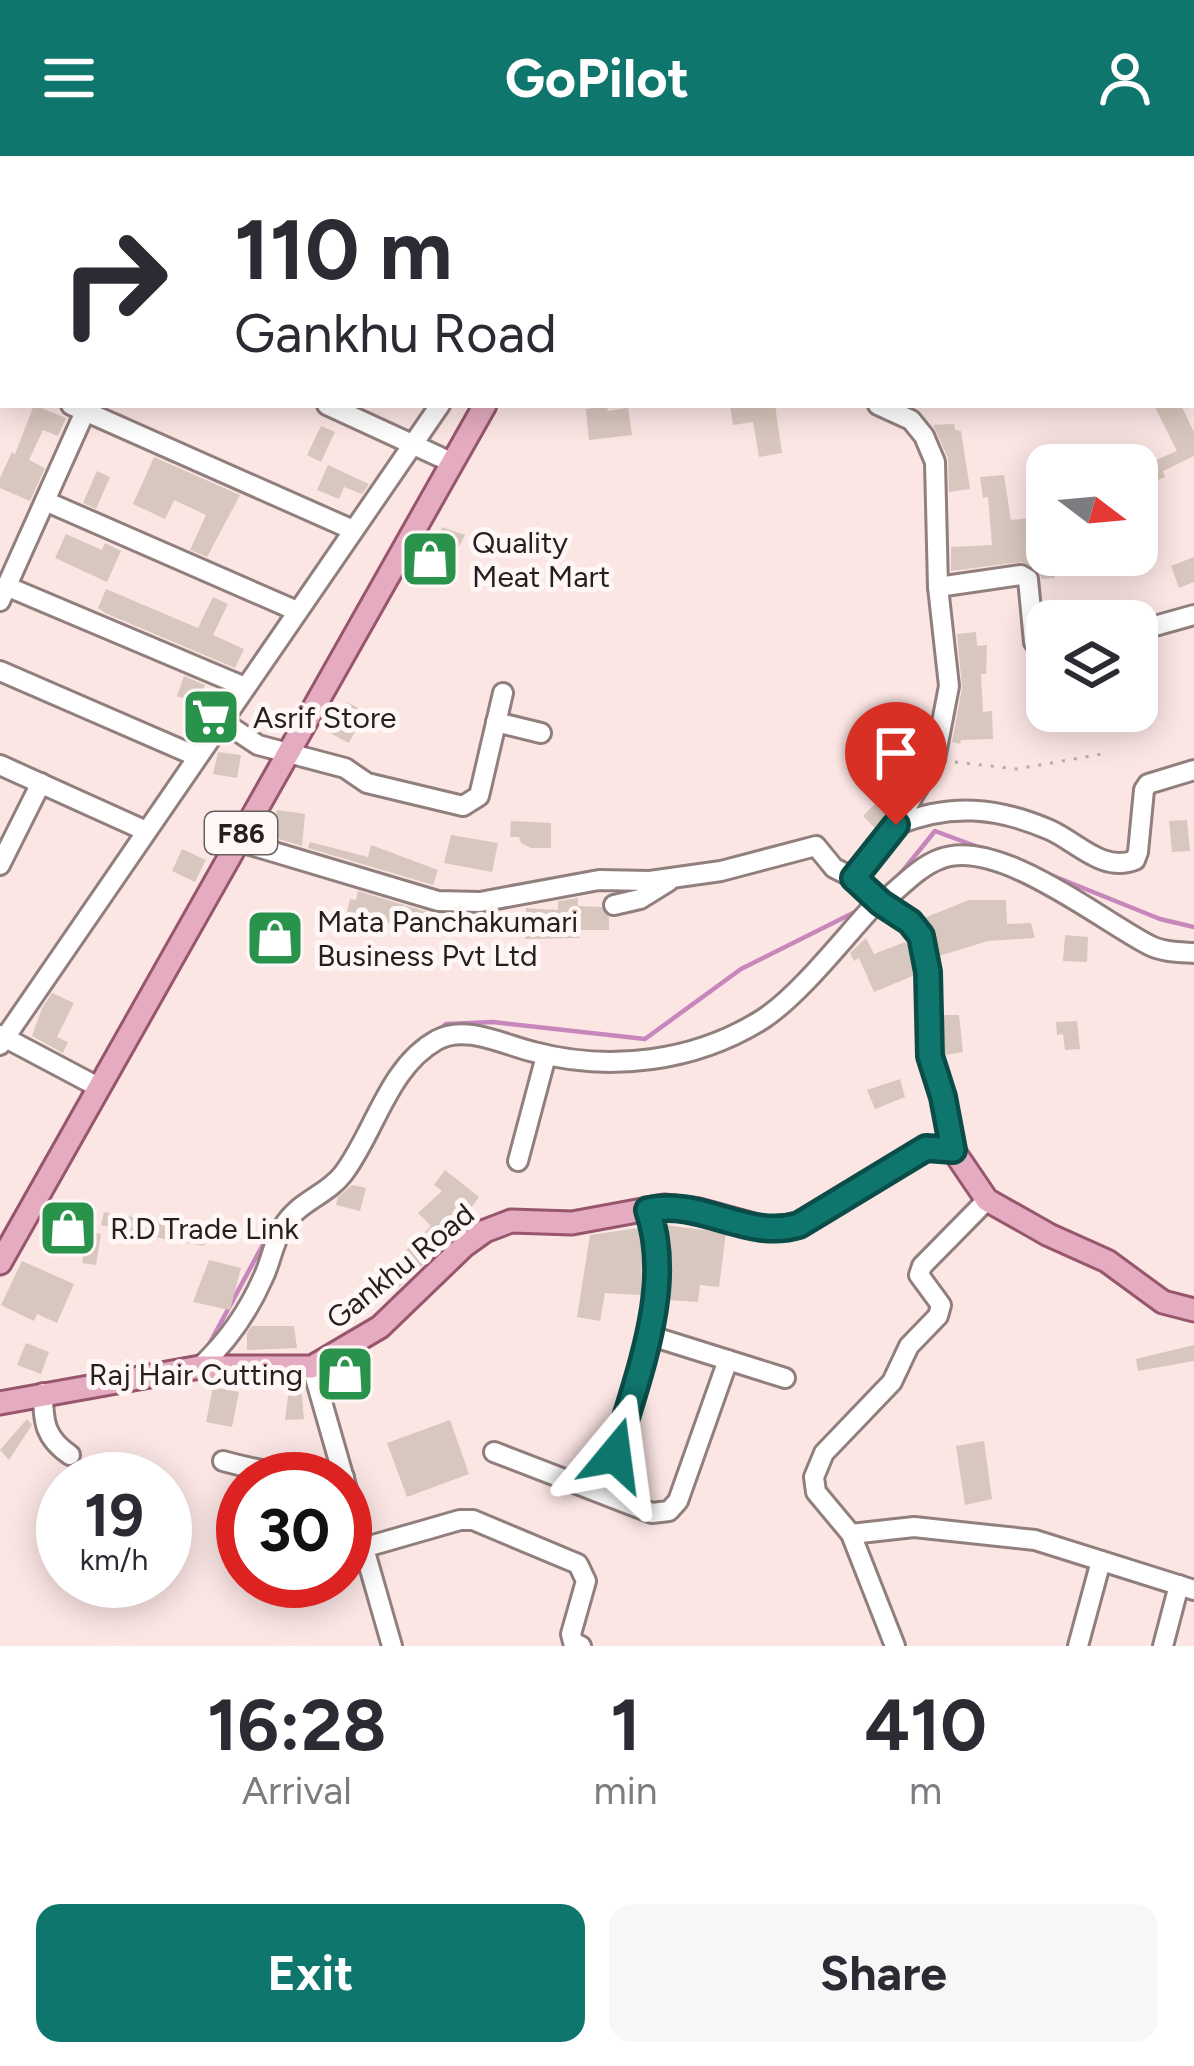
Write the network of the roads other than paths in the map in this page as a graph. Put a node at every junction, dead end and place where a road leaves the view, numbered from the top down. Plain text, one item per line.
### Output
1 (270, 156) edge
2 (290, 156) edge
3 (81, 408) edge
4 (83, 408) edge
5 (333, 408) edge
6 (438, 408) edge
7 (483, 408) edge
8 (883, 408) edge
9 (412, 445) junction
10 (453, 463) junction
11 (45, 501) junction
12 (353, 530) junction
13 (938, 587) junction
14 (3, 593) edge
15 (1030, 600) edge
16 (297, 611) junction
17 (1194, 615) edge
18 (1158, 626) edge
19 (0, 671) edge
20 (245, 687) junction
21 (503, 693) dead end
22 (222, 722) junction
23 (496, 722) junction
24 (542, 733) dead end
25 (286, 754) junction
26 (196, 756) junction
27 (0, 765) edge
28 (1194, 770) edge
29 (40, 783) junction
30 (896, 825) junction
31 (146, 830) junction
32 (237, 841) junction
33 (0, 865) edge
34 (673, 878) junction
35 (854, 878) junction
36 (879, 902) junction
37 (614, 905) dead end
38 (1194, 953) edge
39 (2, 1040) edge
40 (546, 1055) junction
41 (100, 1088) junction
42 (953, 1150) junction
43 (518, 1161) dead end
44 (987, 1200) junction
45 (648, 1210) junction
46 (0, 1263) edge
47 (1194, 1310) edge
48 (648, 1335) junction
49 (728, 1360) junction
50 (200, 1367) junction
51 (312, 1367) junction
52 (784, 1378) dead end
53 (43, 1393) junction
54 (0, 1402) edge
55 (66, 1452) edge
56 (337, 1452) edge
57 (494, 1452) dead end
58 (604, 1495) junction
59 (851, 1534) junction
60 (372, 1545) edge
61 (1101, 1561) junction
62 (372, 1570) edge
63 (1186, 1588) edge
64 (392, 1646) edge
65 (581, 1646) edge
66 (895, 1646) edge
67 (1078, 1646) edge
68 (1163, 1646) edge

1 - 2 street
3 - 11 street
4 - 12 street
5 - 9 street
6 - 9 street
7 - 10 main road, F86
8 - 13 street
9 - 10 street
9 - 12 street
10 - 25 main road, F86
11 - 14 street
11 - 16 street
12 - 16 street
13 - 15 street
13 - 30 street
14 - 20 street
16 - 20 street
17 - 18 street
19 - 26 street
20 - 22 street
21 - 23 street
22 - 25 street
22 - 26 street
23 - 24 street
23 - 25 street
25 - 32 main road, F86
26 - 31 street
27 - 29 street
28 - 30 street
29 - 31 street
29 - 33 street
30 - 35 street
31 - 39 street
32 - 34 street
32 - 41 main road, F86
34 - 35 street
34 - 37 street
35 - 36 street
36 - 38 street
36 - 40 street
36 - 42 street
39 - 41 street
40 - 43 street
40 - 50 street
41 - 46 main road, F86
42 - 44 main road
42 - 45 main road, Gankhu Road
44 - 47 main road
44 - 59 street
45 - 48 street
45 - 51 main road, Gankhu Road
48 - 49 street
48 - 58 street
49 - 52 street
49 - 58 street
50 - 51 main road, Gankhu Road
50 - 53 main road, Gankhu Road
51 - 56 street
53 - 54 main road, Gankhu Road
53 - 55 street
57 - 58 street
59 - 61 street
59 - 66 street
60 - 65 street
61 - 63 street
61 - 67 street
62 - 64 street
63 - 68 street

